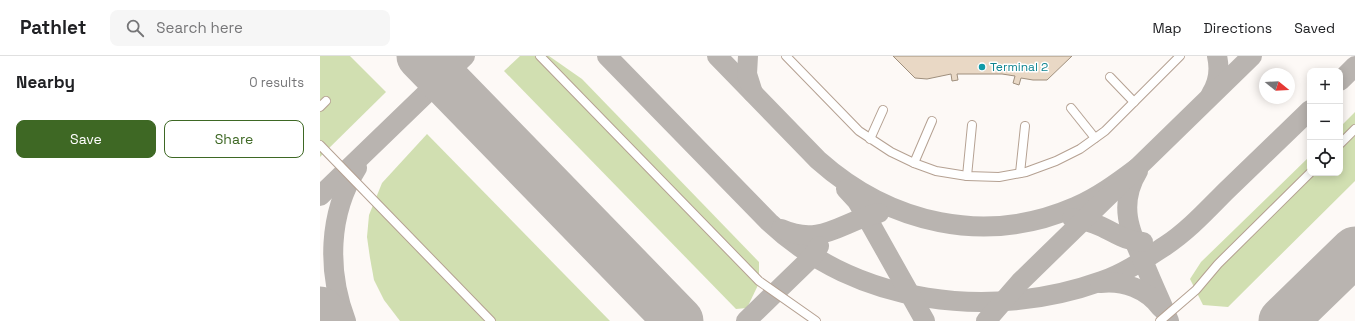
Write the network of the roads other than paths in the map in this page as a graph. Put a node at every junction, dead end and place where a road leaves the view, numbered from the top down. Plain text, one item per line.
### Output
1 (540, 56) edge
2 (786, 56) edge
3 (1180, 56) edge
4 (1110, 77) dead end
5 (1134, 102) junction
6 (1071, 108) dead end
7 (883, 110) dead end
8 (932, 121) dead end
9 (972, 125) dead end
10 (1025, 126) dead end
11 (1355, 129) edge
12 (1095, 138) junction
13 (870, 139) junction
14 (1343, 141) edge
15 (320, 145) edge
16 (914, 163) junction
17 (1020, 173) junction
18 (967, 176) junction
19 (1307, 176) edge
20 (491, 321) edge
21 (816, 321) edge
22 (1160, 321) edge

1 - 21 lane
2 - 13 lane
3 - 5 lane
4 - 5 lane
5 - 12 lane
6 - 12 lane
7 - 13 lane
8 - 16 lane
9 - 18 lane
10 - 17 lane
11 - 14 lane
12 - 17 lane
13 - 16 lane
15 - 20 lane
16 - 18 lane
17 - 18 lane
19 - 22 lane

